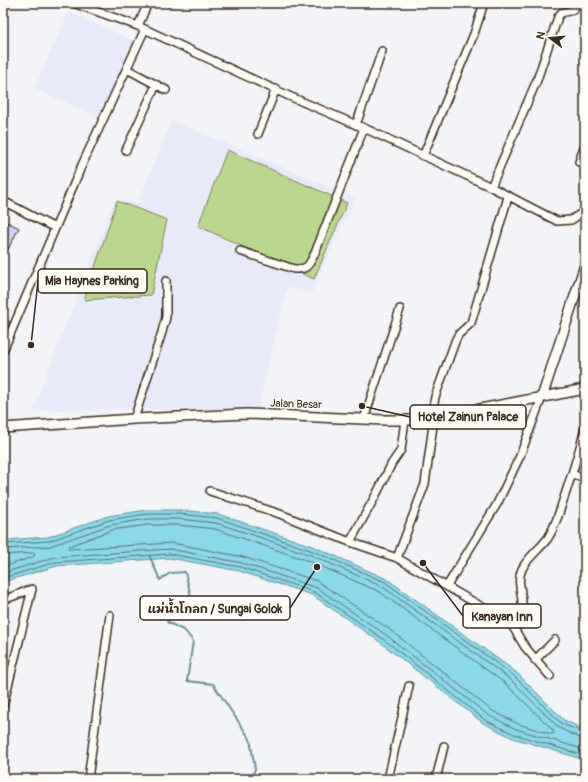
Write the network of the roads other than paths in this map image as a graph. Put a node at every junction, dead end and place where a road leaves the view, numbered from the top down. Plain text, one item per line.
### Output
1 (73, 3) edge
2 (148, 3) edge
3 (484, 3) edge
4 (578, 3) edge
5 (142, 28) junction
6 (382, 51) dead end
7 (127, 69) junction
8 (156, 84) junction
9 (276, 89) junction
10 (166, 90) dead end
11 (356, 125) junction
12 (364, 128) junction
13 (258, 134) dead end
14 (585, 146) edge
15 (126, 150) dead end
16 (423, 156) junction
17 (579, 162) dead end
18 (491, 187) junction
19 (508, 197) junction
20 (3, 201) edge
21 (585, 211) edge
22 (55, 228) junction
23 (240, 251) dead end
24 (585, 265) edge
25 (166, 281) dead end
26 (400, 309) dead end
27 (3, 351) edge
28 (585, 389) edge
29 (542, 397) junction
30 (434, 418) junction
31 (134, 419) junction
32 (364, 419) junction
33 (405, 420) junction
34 (3, 428) edge
35 (585, 428) edge
36 (572, 474) junction
37 (585, 479) edge
38 (210, 491) dead end
39 (350, 542) junction
40 (396, 558) junction
41 (447, 586) junction
42 (3, 600) edge
43 (110, 615) dead end
44 (514, 627) junction
45 (555, 640) dead end
46 (535, 660) junction
47 (550, 676) dead end
48 (409, 686) dead end
49 (3, 706) edge
50 (444, 746) dead end
51 (88, 779) edge
52 (388, 779) edge
53 (436, 779) edge

1 - 5 street
2 - 5 street
3 - 16 street
4 - 18 street
5 - 7 street
5 - 9 street
6 - 11 street
7 - 8 street
7 - 22 street
8 - 10 street
8 - 15 street
9 - 11 street
9 - 13 street
11 - 12 street
12 - 16 street
12 - 23 street
14 - 17 street
16 - 18 street
18 - 19 street
19 - 21 street
19 - 30 street
20 - 22 street
22 - 27 street
24 - 29 main road
25 - 31 street
26 - 32 street
28 - 29 main road, Jalan Besar
29 - 30 main road, Jalan Besar
29 - 41 street
30 - 33 main road, Jalan Besar
30 - 40 street
31 - 32 main road, Jalan Besar
31 - 34 main road, Jalan Besar
32 - 33 main road, Jalan Besar
33 - 39 street
35 - 36 street
36 - 37 street
36 - 44 street
38 - 39 street
39 - 40 street
40 - 41 street
41 - 44 street
42 - 49 street
43 - 51 street
44 - 46 street
45 - 46 street
46 - 47 street
48 - 52 street
50 - 53 street

